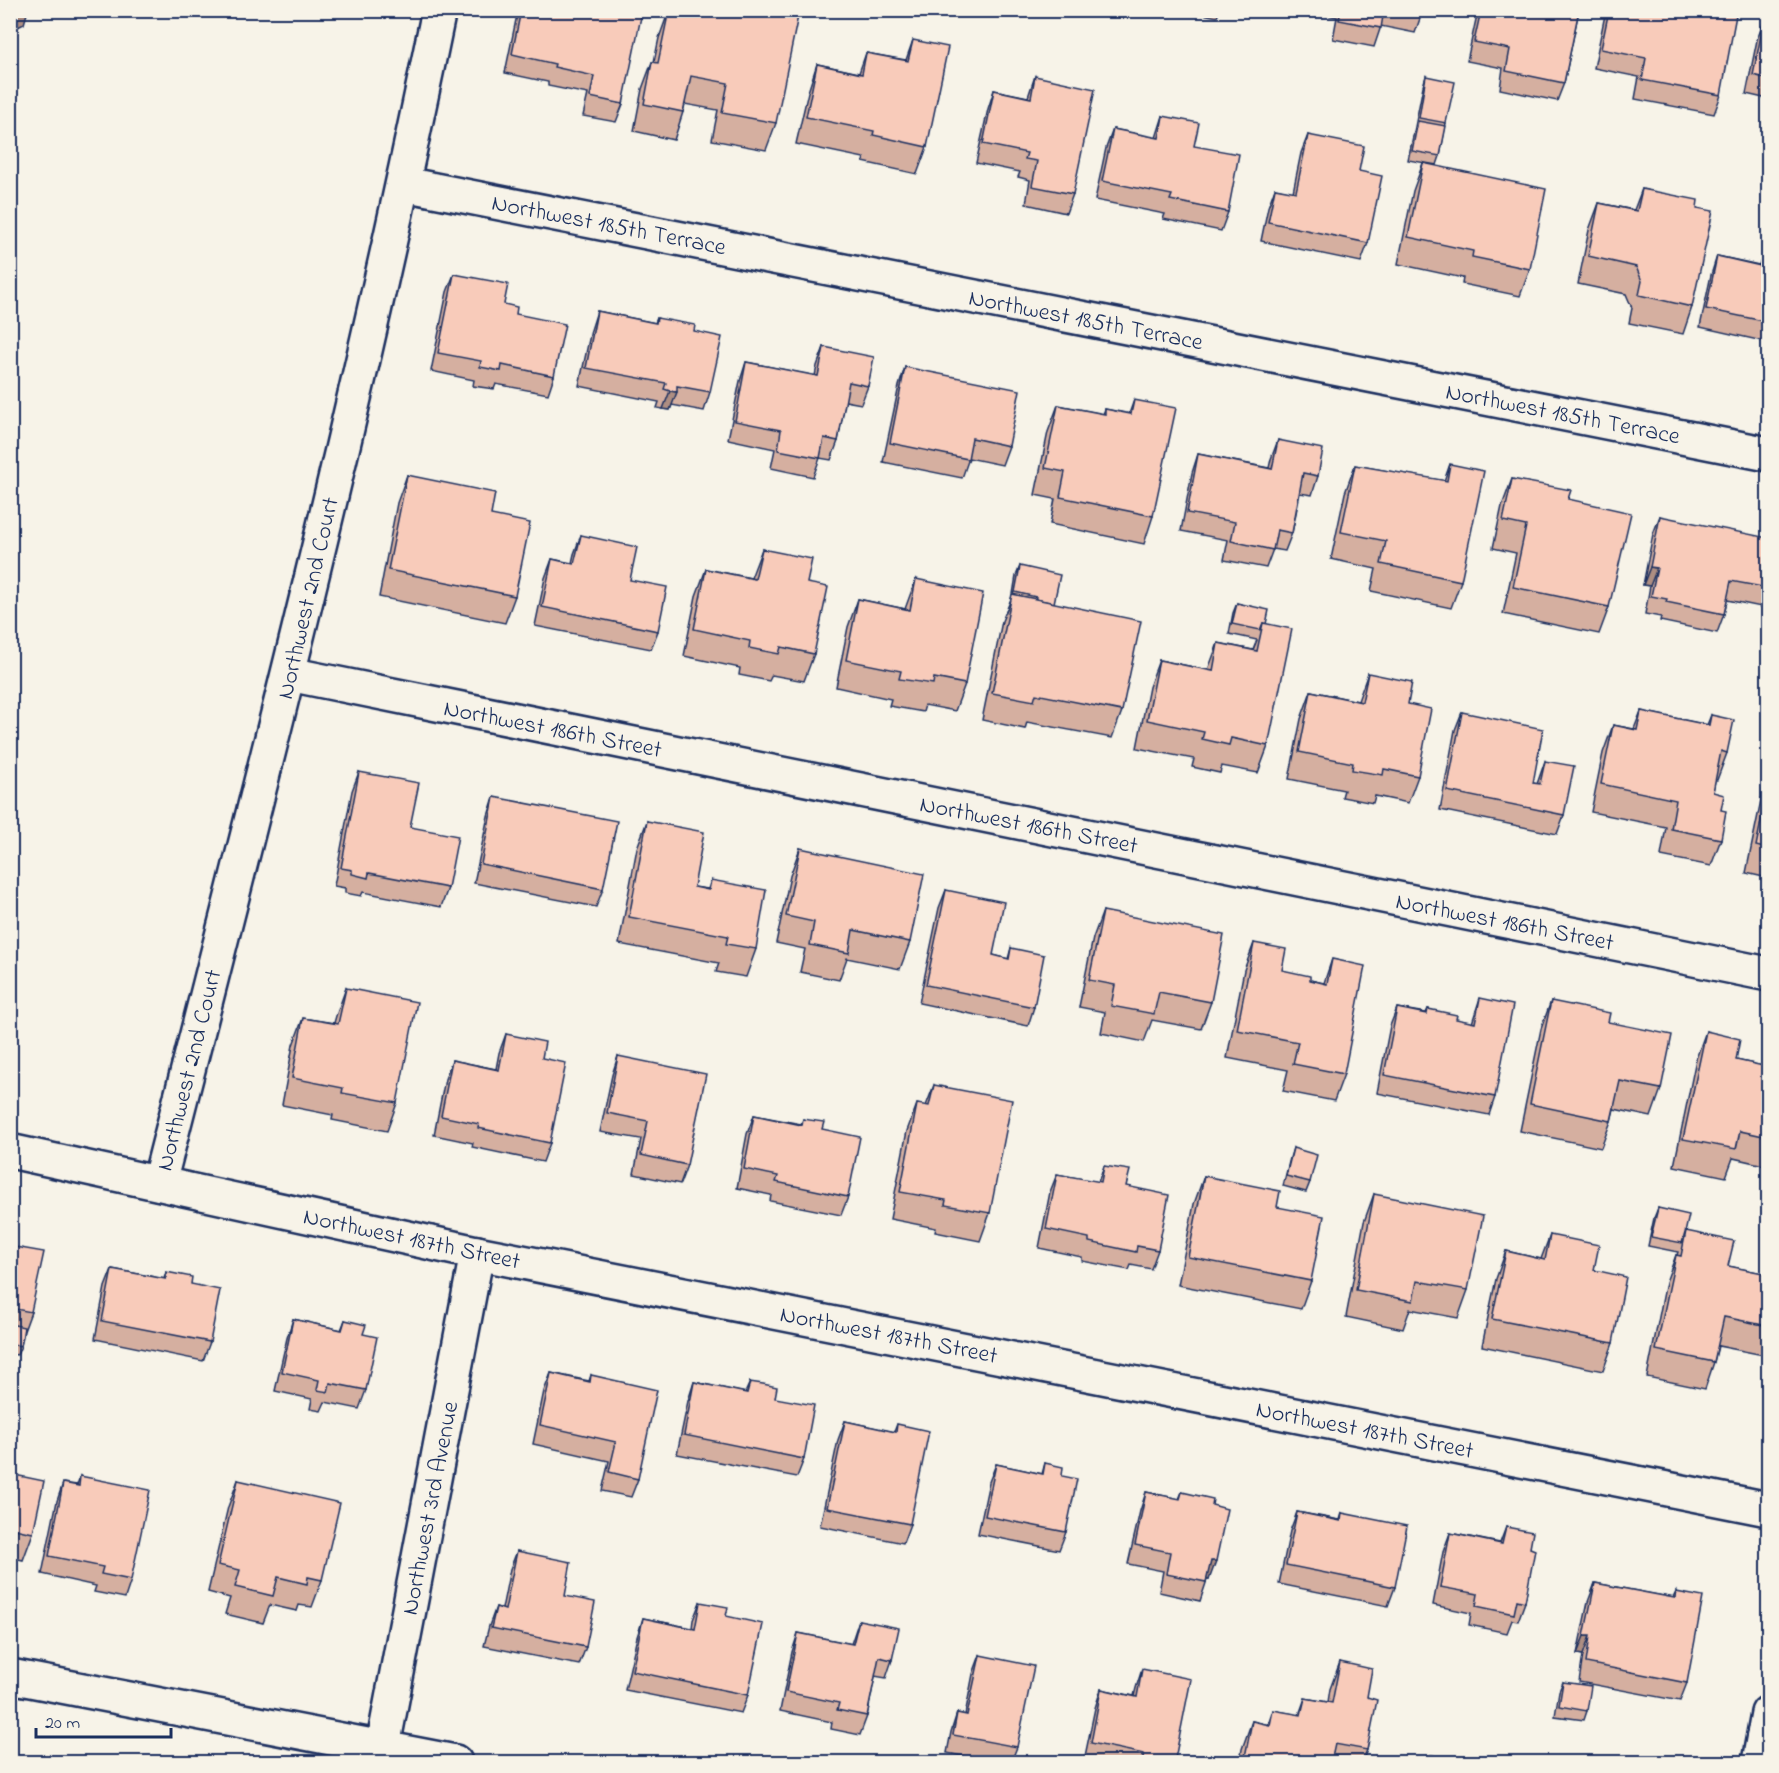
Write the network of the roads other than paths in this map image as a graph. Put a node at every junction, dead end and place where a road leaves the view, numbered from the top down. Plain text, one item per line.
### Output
1 (439, 10) edge
2 (404, 184) junction
3 (1768, 454) edge
4 (289, 674) junction
5 (1768, 974) edge
6 (10, 1151) edge
7 (159, 1183) junction
8 (477, 1253) junction
9 (1768, 1509) edge
10 (10, 1676) edge
11 (1768, 1713) edge
12 (381, 1755) edge
13 (455, 1762) edge
14 (1759, 1762) edge

1 - 2 street, Northwest 2nd Court
2 - 3 street, Northwest 185th Terrace
2 - 4 street, Northwest 2nd Court
4 - 5 street, Northwest 186th Street
4 - 7 street, Northwest 2nd Court
6 - 7 street, Northwest 187th Street
7 - 8 street, Northwest 187th Street
8 - 9 street, Northwest 187th Street
8 - 12 street, Northwest 3rd Avenue
10 - 12 street
11 - 14 street
12 - 13 street

